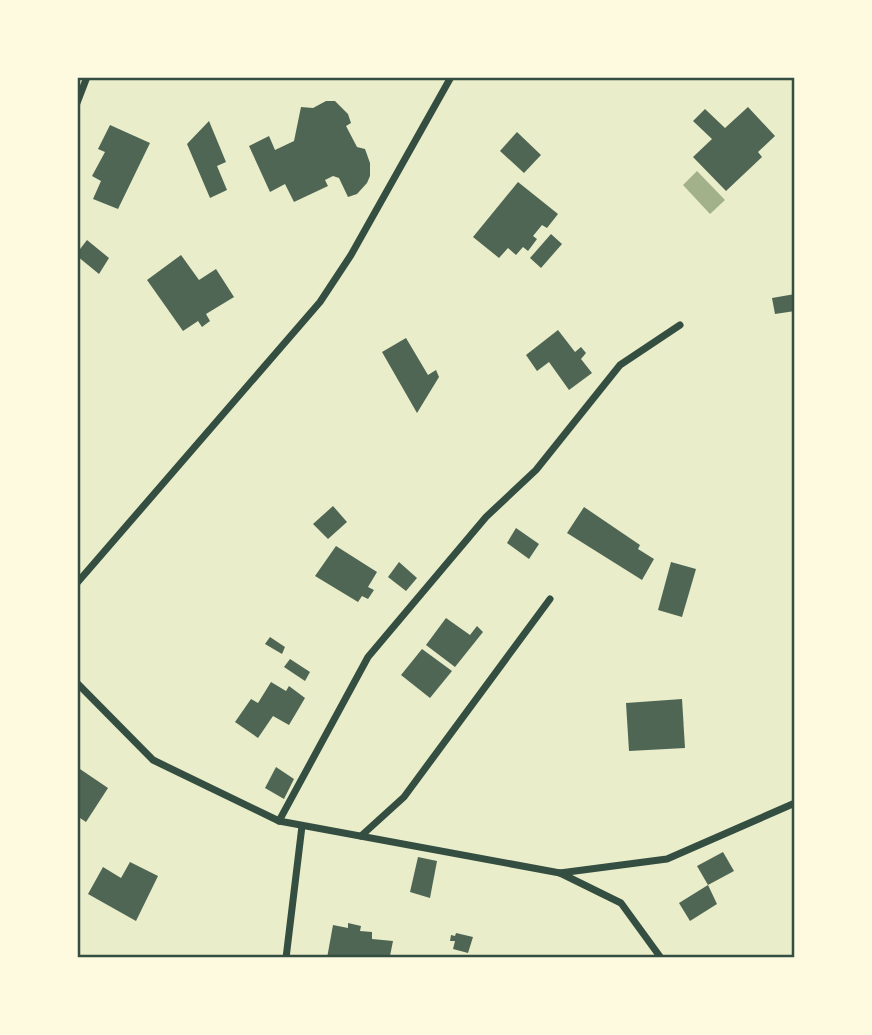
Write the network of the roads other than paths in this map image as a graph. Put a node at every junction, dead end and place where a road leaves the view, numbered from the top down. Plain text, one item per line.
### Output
1 (87, 77) edge
2 (452, 77) edge
3 (77, 103) edge
4 (680, 325) dead end
5 (77, 583) edge
6 (550, 599) dead end
7 (77, 682) edge
8 (795, 803) edge
9 (279, 821) junction
10 (302, 826) junction
11 (361, 836) junction
12 (560, 873) junction
13 (286, 958) edge
14 (661, 958) edge

1 - 3 street
2 - 5 street
4 - 9 street
6 - 11 street
7 - 9 street
8 - 12 street
9 - 10 street
10 - 11 street
10 - 13 street
11 - 12 street
12 - 14 street

